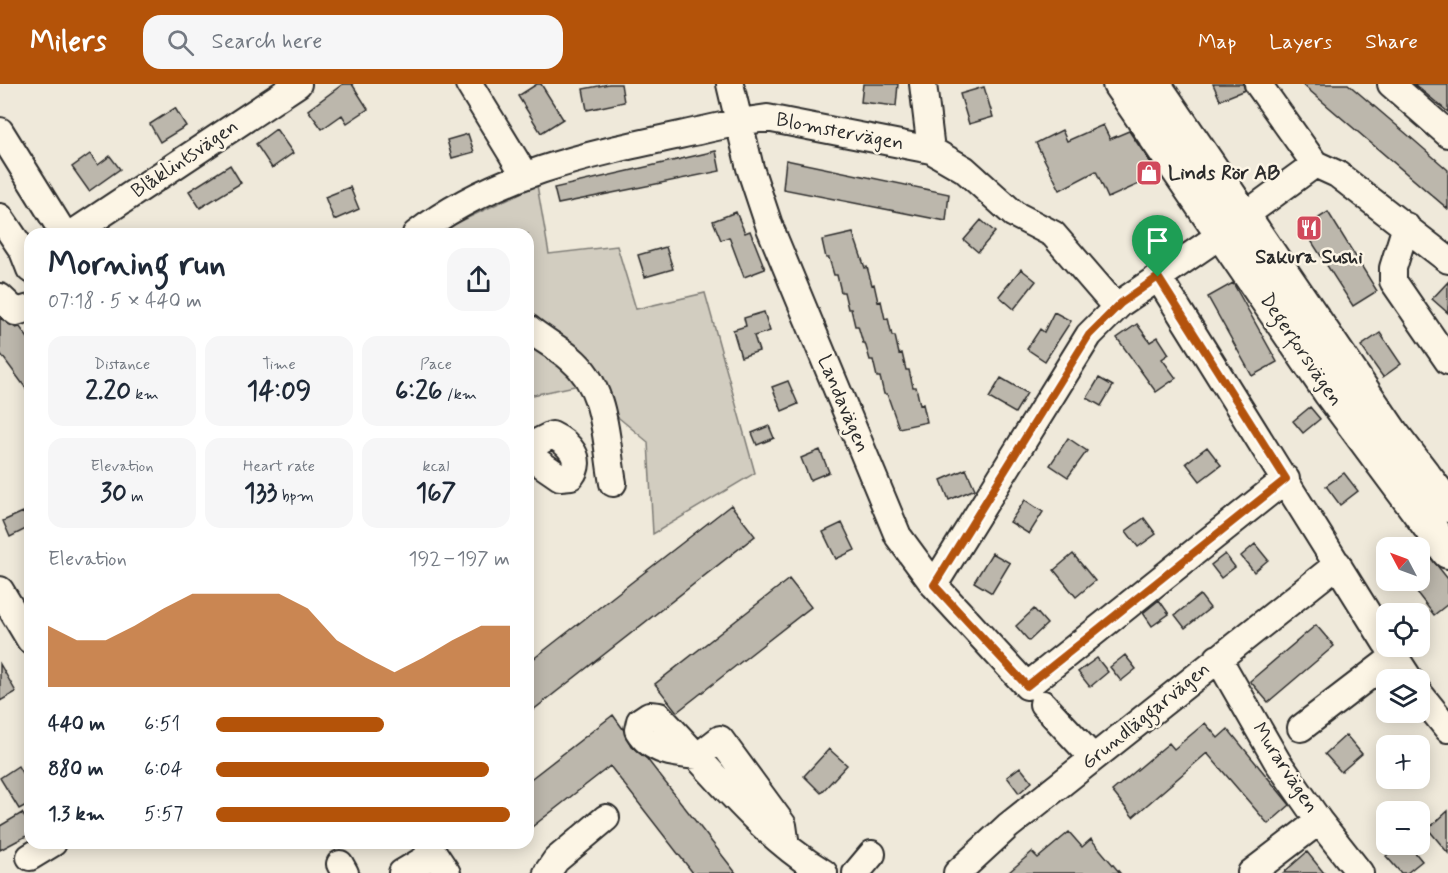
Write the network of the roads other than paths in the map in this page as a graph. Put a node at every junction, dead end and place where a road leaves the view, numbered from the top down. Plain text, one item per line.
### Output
1 (298, 84) edge
2 (469, 84) edge
3 (730, 84) edge
4 (923, 84) edge
5 (1119, 84) edge
6 (1154, 84) edge
7 (1258, 84) edge
8 (1390, 84) edge
9 (739, 122) junction
10 (0, 131) edge
11 (1448, 134) edge
12 (931, 150) junction
13 (1315, 164) junction
14 (524, 174) junction
15 (0, 217) edge
16 (1233, 225) junction
17 (1406, 226) junction
18 (60, 228) edge
19 (81, 228) edge
20 (425, 228) edge
21 (0, 248) edge
22 (24, 254) edge
23 (1448, 260) edge
24 (24, 270) edge
25 (1158, 277) junction
26 (0, 297) edge
27 (1116, 307) junction
28 (24, 310) edge
29 (534, 332) edge
30 (1448, 361) edge
31 (534, 444) edge
32 (534, 459) edge
33 (1286, 479) junction
34 (612, 483) dead end
35 (1448, 506) edge
36 (1448, 552) edge
37 (1338, 564) junction
38 (934, 585) junction
39 (0, 590) edge
40 (1376, 626) edge
41 (24, 630) edge
42 (1381, 657) edge
43 (1218, 658) junction
44 (1035, 695) junction
45 (1430, 707) edge
46 (1301, 728) dead end
47 (1448, 729) edge
48 (698, 756) dead end
49 (1093, 758) junction
50 (606, 818) dead end
51 (1318, 821) junction
52 (43, 849) edge
53 (872, 854) dead end
54 (30, 857) dead end
55 (436, 857) edge
56 (402, 873) edge
57 (547, 873) edge
58 (824, 873) edge
59 (856, 873) edge
60 (957, 873) edge
61 (1251, 873) edge
62 (1360, 873) edge

1 - 19 street, Blåklintsvägen
2 - 14 street
3 - 9 street, Landavägen
4 - 12 street
5 - 16 main road, Degerforsvägen
6 - 16 main road, Degerforsvägen
7 - 13 street
8 - 11 street
9 - 12 street, Blomstervägen
9 - 14 street, Blomstervägen
9 - 38 street, Landavägen
10 - 18 street
12 - 27 street, Blomstervägen
13 - 16 street
13 - 17 street
14 - 20 street, Blomstervägen
15 - 22 street
16 - 25 street
16 - 35 main road, Degerforsvägen
16 - 36 main road, Degerforsvägen
17 - 23 street
17 - 30 street
21 - 24 street
25 - 27 street
25 - 33 street
26 - 28 street
27 - 38 street
29 - 34 street
31 - 32 street
33 - 37 street
33 - 44 street
37 - 40 street
37 - 43 street, Grundläggarvägen
38 - 44 street, Landavägen
39 - 41 street
42 - 46 street
43 - 49 street, Grundläggarvägen
43 - 51 street, Murarvägen
44 - 49 street, Landavägen
45 - 47 street
48 - 58 street
49 - 60 street, Grundläggarvägen
50 - 57 street
51 - 61 street
51 - 62 street, Murarvägen
52 - 54 street
53 - 59 street
55 - 56 street

